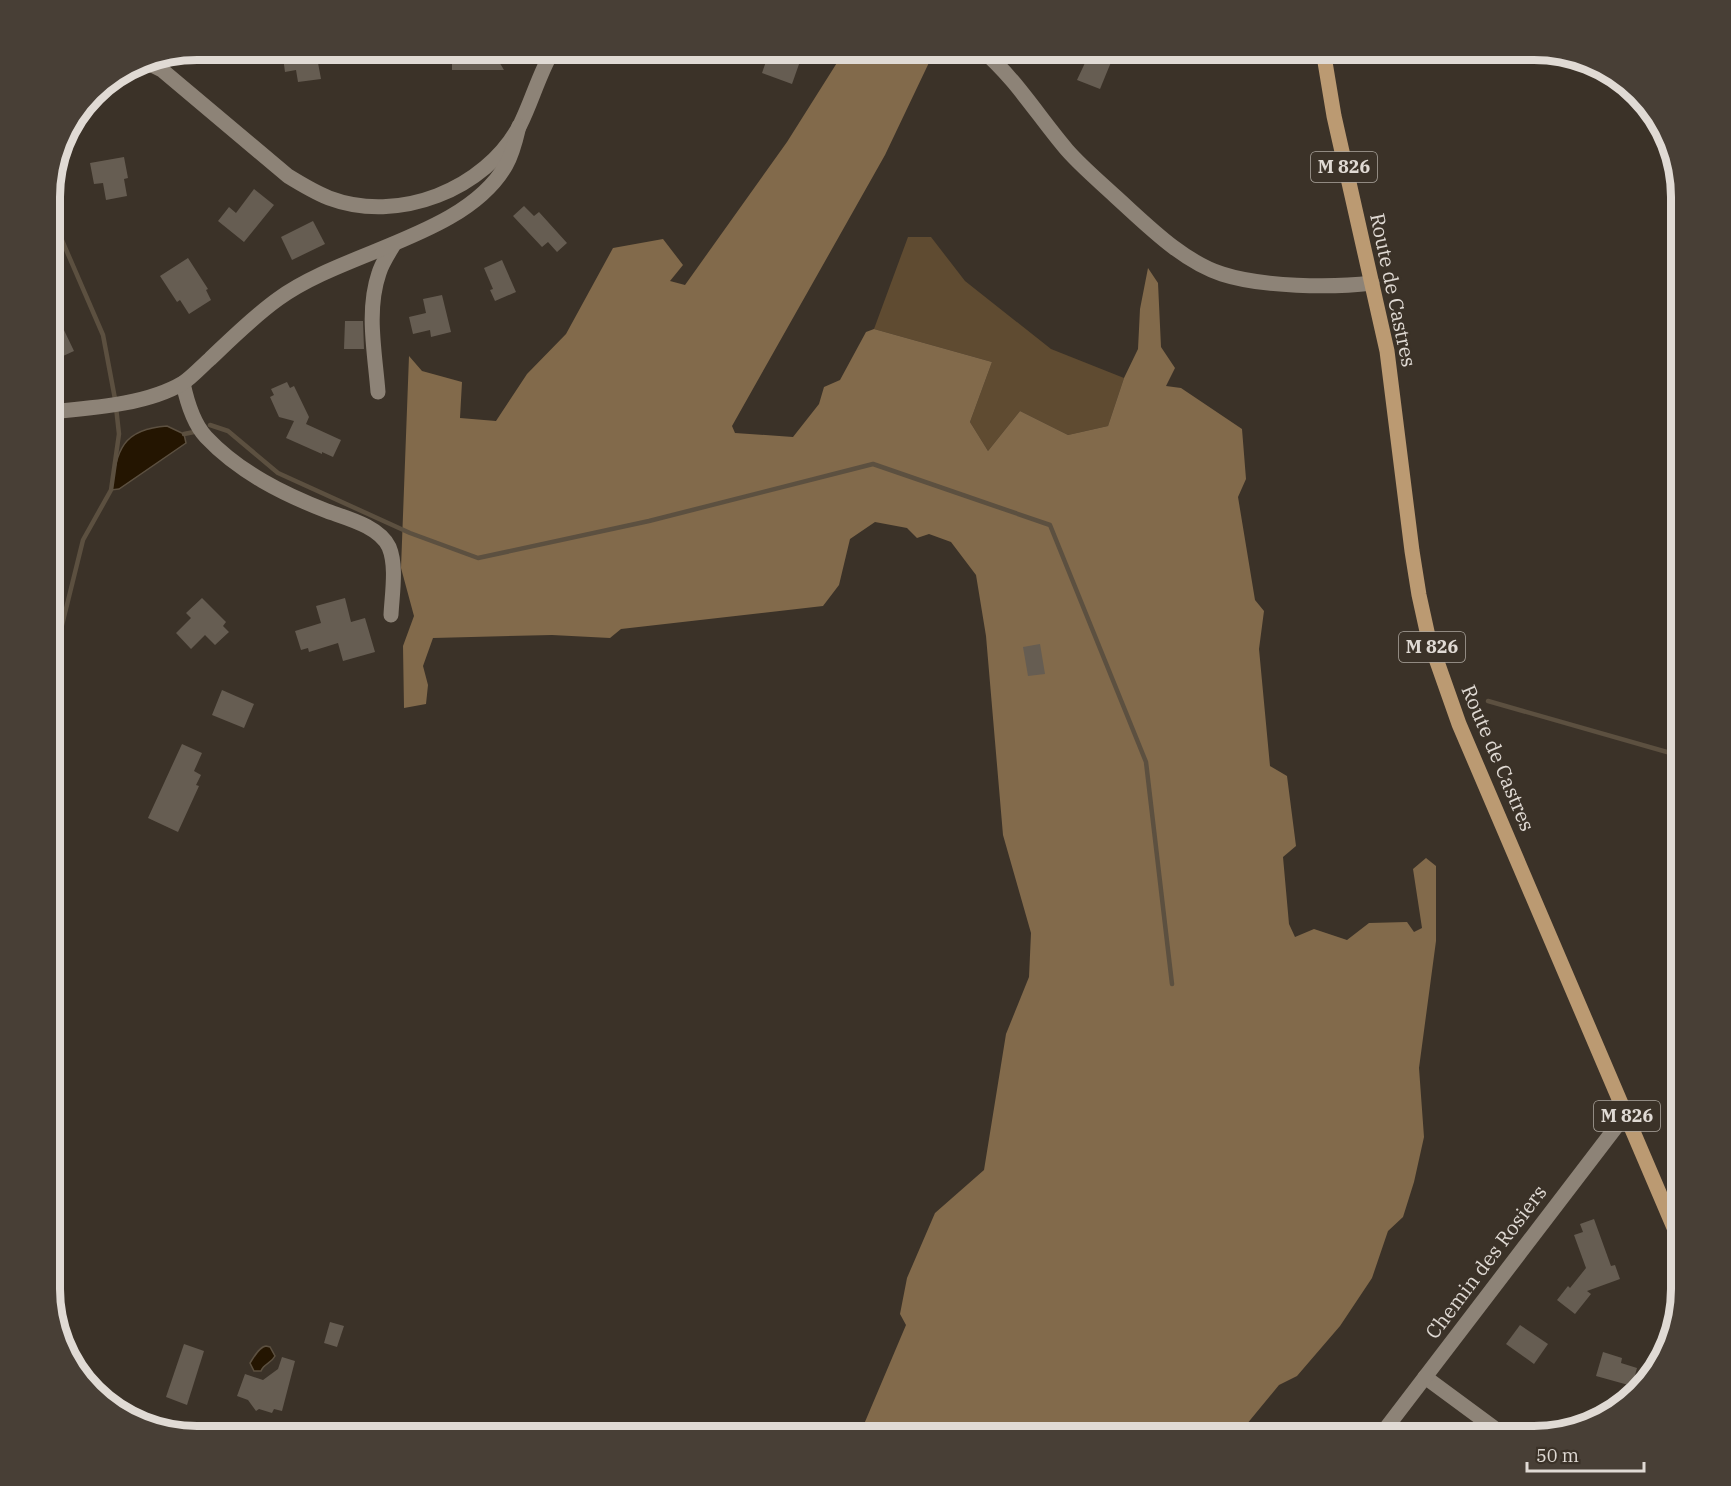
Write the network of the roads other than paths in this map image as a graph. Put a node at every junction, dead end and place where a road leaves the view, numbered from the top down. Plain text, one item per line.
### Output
1 (547, 60) edge
2 (992, 60) edge
3 (1325, 60) edge
4 (155, 67) edge
5 (519, 126) junction
6 (394, 244) junction
7 (1372, 284) junction
8 (183, 383) junction
9 (378, 392) dead end
10 (60, 411) edge
11 (391, 615) dead end
12 (1626, 1114) junction
13 (1671, 1218) edge
14 (1425, 1377) junction
15 (1388, 1426) edge
16 (1490, 1426) edge

1 - 5 street
2 - 7 street
3 - 7 main road, Route de Castres / M 826
4 - 5 street
5 - 6 street
6 - 8 street
6 - 9 street
7 - 12 main road, Route de Castres / M 826
8 - 10 street
8 - 11 street
12 - 13 main road, Route de Castres / M 826
12 - 14 street, Chemin des Rosiers
14 - 15 street, Chemin des Rosiers
14 - 16 street

